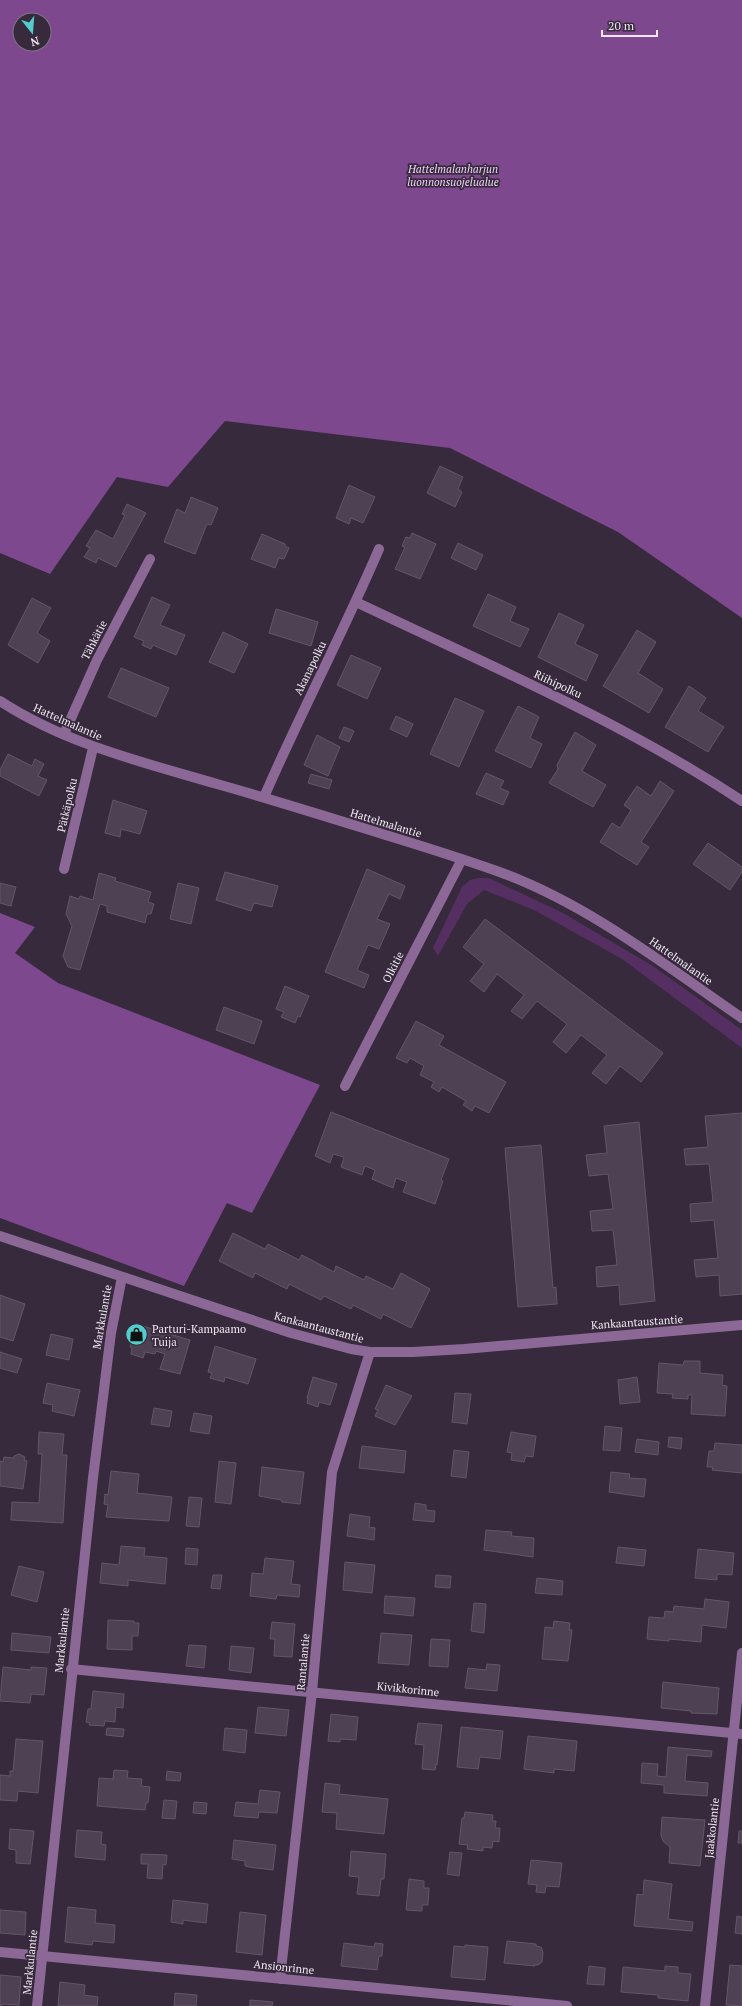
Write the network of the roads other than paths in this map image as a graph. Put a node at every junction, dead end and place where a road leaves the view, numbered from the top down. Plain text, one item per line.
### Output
1 (379, 549) dead end
2 (150, 559) dead end
3 (356, 602) junction
4 (0, 701) edge
5 (64, 734) junction
6 (93, 748) junction
7 (264, 797) junction
8 (742, 801) edge
9 (462, 859) junction
10 (64, 869) dead end
11 (742, 1018) edge
12 (345, 1086) dead end
13 (0, 1236) edge
14 (122, 1277) junction
15 (742, 1325) edge
16 (370, 1352) junction
17 (742, 1653) edge
18 (71, 1669) junction
19 (312, 1692) junction
20 (738, 1734) edge
21 (0, 1952) edge
22 (43, 1956) junction
23 (280, 1978) junction
24 (37, 2006) edge
25 (567, 2006) edge
26 (705, 2006) edge

1 - 3 street, Akanapolku
2 - 5 street, Tähkätie
3 - 7 street, Akanapolku
3 - 8 street, Riihipolku
4 - 5 street, Hattelmalantie
5 - 6 street, Hattelmalantie
6 - 7 street, Hattelmalantie
6 - 10 street, Pätkäpolku
7 - 9 street, Hattelmalantie
9 - 11 street, Hattelmalantie
9 - 12 street, Olkitie
13 - 14 street, Kankaantaustantie
14 - 16 street, Kankaantaustantie
14 - 18 street, Markkulantie
15 - 16 street, Kankaantaustantie
16 - 19 street, Rantalantie
17 - 20 street, Jaakkolantie
18 - 19 street, Kivikkorinne
18 - 22 street, Markkulantie
19 - 20 street, Kivikkorinne
19 - 23 street, Rantalantie
20 - 26 street, Jaakkolantie
21 - 22 street, Ansionrinne
22 - 23 street, Ansionrinne
22 - 24 street, Markkulantie
23 - 25 street, Ansionrinne

